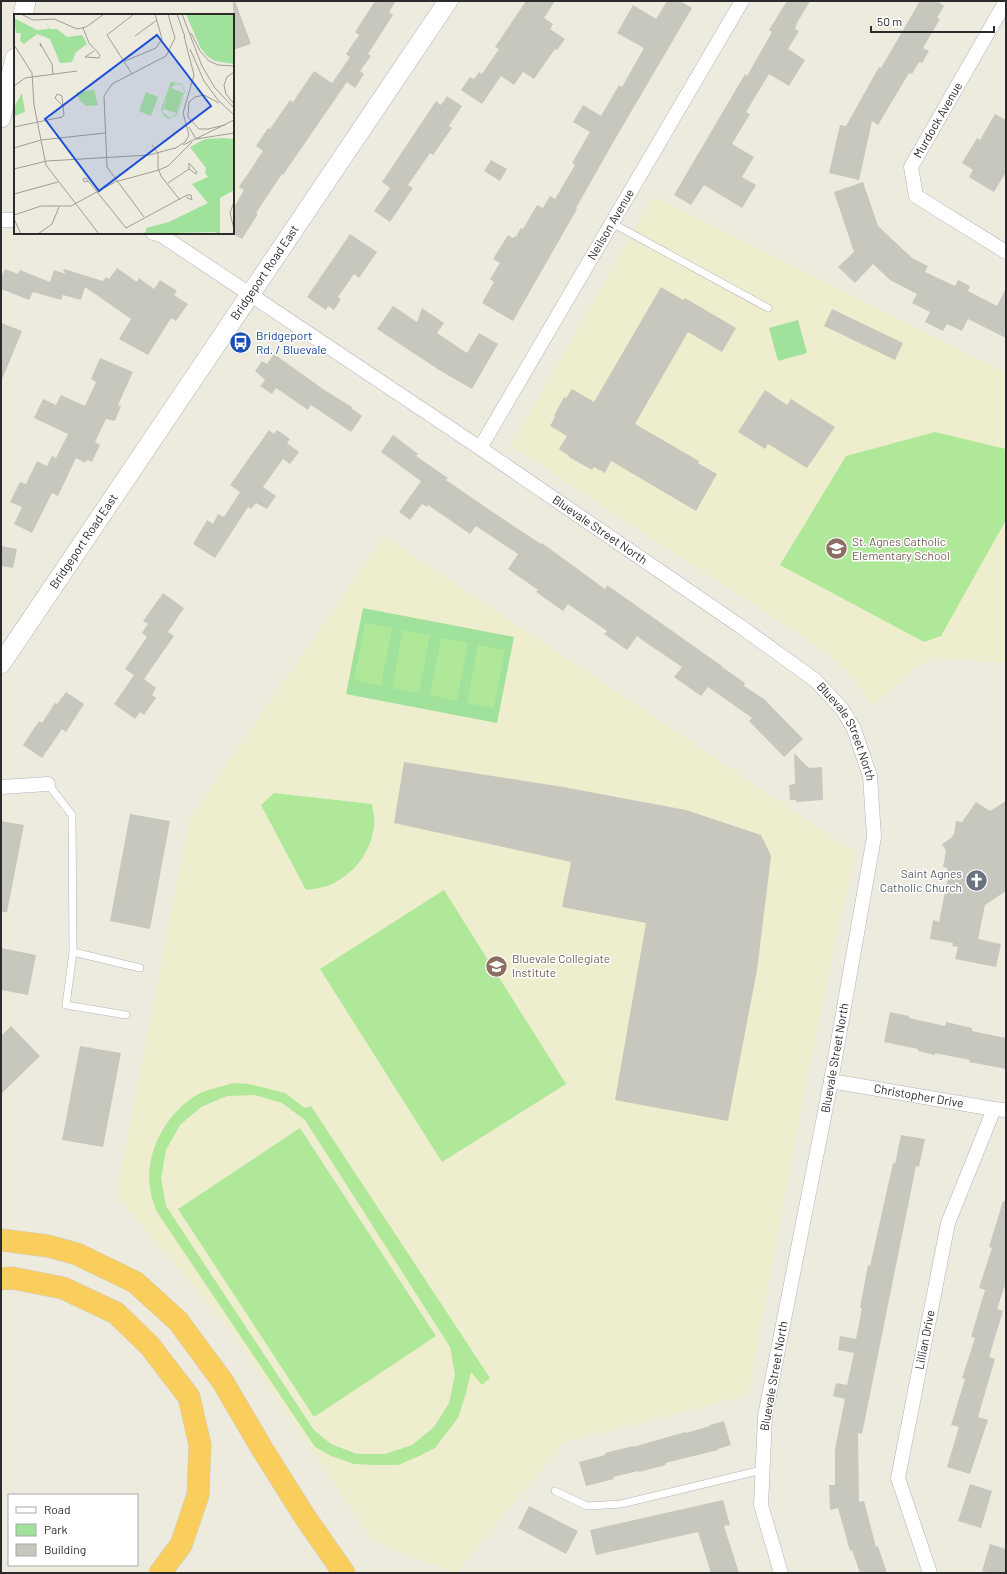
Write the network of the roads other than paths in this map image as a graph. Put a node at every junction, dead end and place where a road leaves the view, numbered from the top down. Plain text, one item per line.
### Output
1 (26, 1) edge
2 (448, 1) edge
3 (742, 1) edge
4 (1006, 1) edge
5 (24, 14) edge
6 (14, 62) edge
7 (1, 118) edge
8 (1, 220) edge
9 (14, 220) edge
10 (612, 223) junction
11 (157, 234) edge
12 (1005, 250) edge
13 (251, 295) junction
14 (768, 308) dead end
15 (480, 448) junction
16 (1, 664) edge
17 (48, 784) joint
18 (1, 787) edge
19 (73, 952) junction
20 (140, 968) dead end
21 (126, 1015) dead end
22 (831, 1081) junction
23 (1000, 1110) edge
24 (1, 1233) edge
25 (1, 1240) edge
26 (27, 1243) junction
27 (1, 1279) edge
28 (762, 1470) junction
29 (555, 1491) dead end
30 (160, 1573) edge
31 (344, 1573) edge
32 (781, 1573) edge
33 (930, 1573) edge

1 - 5 main road
2 - 13 main road, Bridgeport Road East
3 - 10 street, Neilson Avenue
4 - 12 street, Murdock Avenue
6 - 7 main road
8 - 9 street
10 - 14 lane
10 - 15 street, Neilson Avenue
11 - 13 street, Bluevale Street North
13 - 15 street, Bluevale Street North
13 - 16 main road, Bridgeport Road East
15 - 22 street, Bluevale Street North
17 - 18 street
17 - 19 lane
19 - 20 lane
19 - 21 lane
22 - 23 street, Christopher Drive
22 - 28 street, Bluevale Street North
23 - 33 street, Lillian Drive
24 - 26 highway
25 - 26 highway
26 - 31 highway
27 - 30 highway
28 - 29 lane
28 - 32 street, Bluevale Street North

